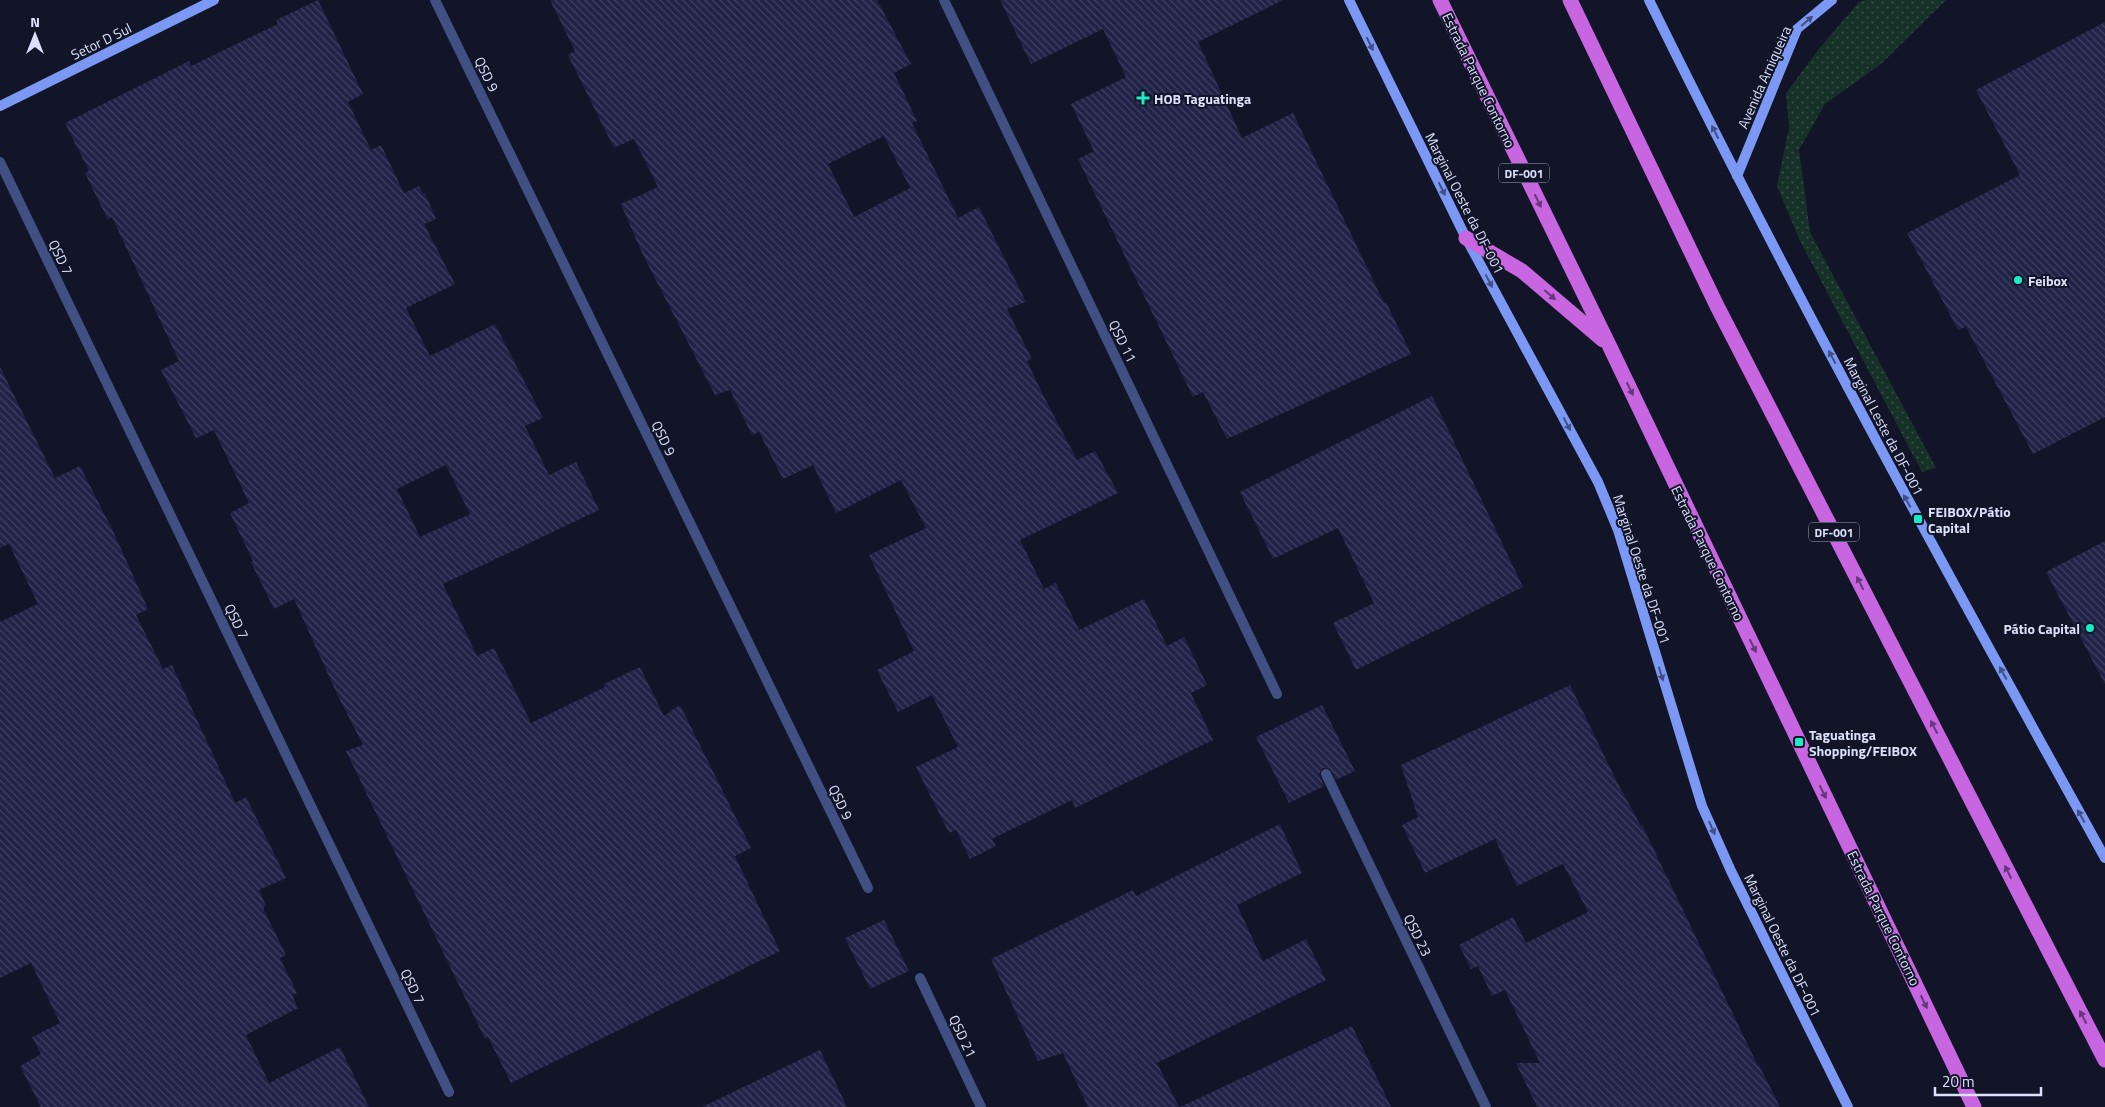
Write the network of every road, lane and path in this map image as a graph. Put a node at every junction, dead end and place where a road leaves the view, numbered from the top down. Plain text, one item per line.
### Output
1 (213, 0) edge
2 (435, 0) edge
3 (944, 0) edge
4 (1349, 0) edge
5 (1440, 0) edge
6 (1570, 0) edge
7 (1648, 0) edge
8 (1832, 0) edge
9 (0, 106) edge
10 (0, 162) edge
11 (1737, 176) junction
12 (1466, 238) junction
13 (1608, 345) junction
14 (1277, 694) dead end
15 (1326, 774) dead end
16 (2105, 858) edge
17 (868, 888) dead end
18 (920, 978) dead end
19 (2105, 1060) edge
20 (449, 1092) dead end
21 (981, 1107) edge
22 (1486, 1107) edge
23 (1848, 1107) edge
24 (1974, 1107) edge

1 - 9 main road, Setor D Sul
2 - 17 street, QSD 9
3 - 14 street, QSD 11
4 -> 12 main road, Marginal Oeste da DF-001
5 -> 13 highway, Estrada Parque Contorno / DF-001
19 -> 6 highway, DF-001
11 -> 7 main road, Marginal Leste da DF-001
11 -> 8 main road, Avenida Arniqueira
10 - 20 street, QSD 7
16 -> 11 main road, Marginal Leste da DF-001
12 -> 13 highway
12 -> 23 main road, Marginal Oeste da DF-001
13 -> 24 highway, Estrada Parque Contorno / DF-001
15 - 22 street, QSD 23
18 - 21 street, QSD 21

